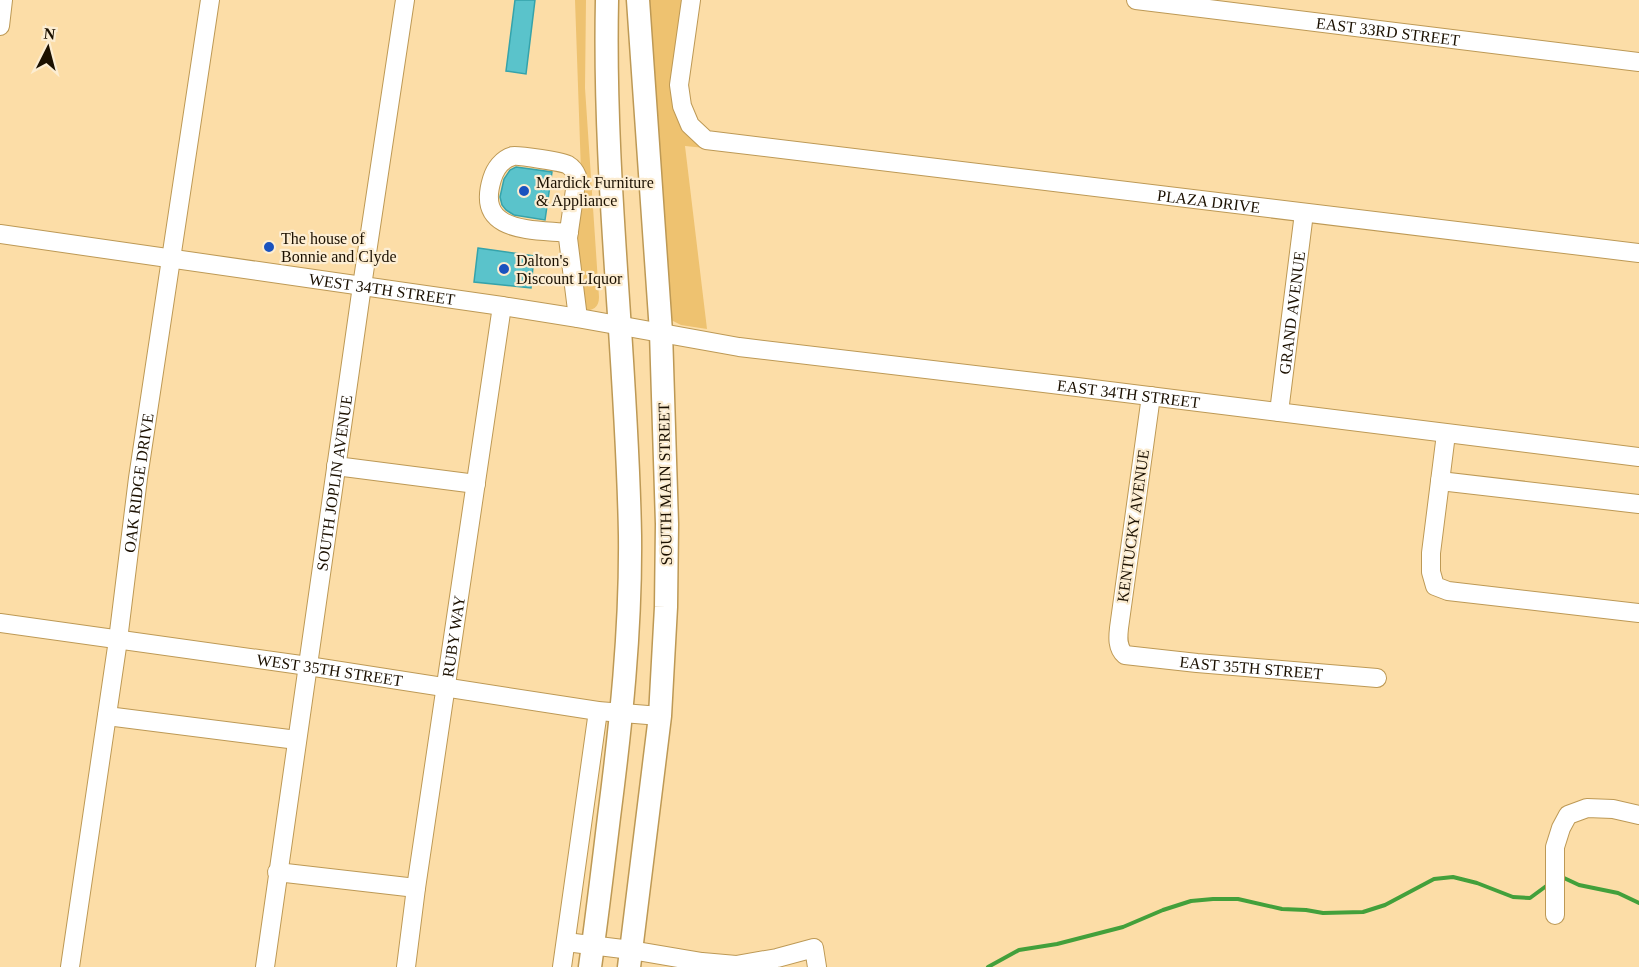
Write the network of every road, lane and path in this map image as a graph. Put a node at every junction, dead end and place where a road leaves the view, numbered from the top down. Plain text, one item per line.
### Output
1 (3, 0) edge
2 (210, 0) edge
3 (405, 0) edge
4 (607, 0) edge
5 (638, 0) edge
6 (691, 0) edge
7 (1136, 0) edge
8 (0, 26) edge
9 (1639, 62) edge
10 (1304, 213) junction
11 (569, 232) junction
12 (0, 234) edge
13 (1639, 253) edge
14 (171, 258) junction
15 (362, 286) junction
16 (502, 306) junction
17 (578, 318) junction
18 (619, 326) junction
19 (661, 332) junction
20 (1151, 396) junction
21 (1279, 412) junction
22 (1446, 434) junction
23 (1639, 457) edge
24 (336, 466) junction
25 (1440, 481) junction
26 (476, 484) junction
27 (1639, 504) edge
28 (1639, 613) edge
29 (0, 623) edge
30 (118, 640) junction
31 (1125, 655) joint
32 (308, 666) junction
33 (1377, 678) dead end
34 (446, 687) junction
35 (598, 711) junction
36 (622, 712) junction
37 (107, 716) junction
38 (660, 716) junction
39 (297, 740) junction
40 (1639, 815) edge
41 (277, 872) junction
42 (416, 888) junction
43 (1555, 915) dead end
44 (566, 942) junction
45 (593, 945) junction
46 (630, 959) edge
47 (70, 967) edge
48 (265, 967) edge
49 (406, 967) edge
50 (562, 967) edge
51 (590, 967) edge
52 (817, 967) edge

1 - 8 street
2 - 14 street, OAK RIDGE DRIVE
3 - 15 street, SOUTH JOPLIN AVENUE
4 - 18 main road
5 - 19 main road, SOUTH MAIN STREET
6 - 10 street, PLAZA DRIVE
7 - 9 street, EAST 33RD STREET
10 - 13 street, PLAZA DRIVE
10 - 21 street, GRAND AVENUE
11 - 11 street
11 - 17 street
12 - 14 street, WEST 34TH STREET
14 - 15 street, WEST 34TH STREET
14 - 30 street, OAK RIDGE DRIVE
15 - 16 street, WEST 34TH STREET
15 - 24 street, SOUTH JOPLIN AVENUE
16 - 17 street, WEST 34TH STREET
16 - 26 street, RUBY WAY
17 - 18 street, WEST 34TH STREET
18 - 19 street, EAST 34TH STREET
18 - 36 main road
19 - 20 street, EAST 34TH STREET
19 - 38 main road, SOUTH MAIN STREET
20 - 21 street, EAST 34TH STREET
20 - 31 street, KENTUCKY AVENUE
21 - 22 street, EAST 34TH STREET
22 - 23 street, EAST 34TH STREET
22 - 25 street
24 - 26 street
24 - 32 street, SOUTH JOPLIN AVENUE
25 - 27 street
25 - 28 street
26 - 34 street, RUBY WAY
29 - 30 street, WEST 35TH STREET
30 - 32 street, WEST 35TH STREET
30 - 37 street, OAK RIDGE DRIVE
31 - 33 street, EAST 35TH STREET
32 - 34 street, WEST 35TH STREET
32 - 39 street, SOUTH JOPLIN AVENUE
34 - 35 street, WEST 35TH STREET
34 - 42 street, RUBY WAY
35 - 36 street, WEST 35TH STREET
35 - 44 street
36 - 38 street, WEST 35TH STREET
36 - 45 main road
37 - 39 street
37 - 47 street, OAK RIDGE DRIVE
38 - 46 main road, SOUTH MAIN STREET
39 - 41 street, SOUTH JOPLIN AVENUE
40 - 43 street
41 - 42 street
41 - 48 street, SOUTH JOPLIN AVENUE
42 - 49 street, RUBY WAY
44 - 45 street
44 - 50 street
45 - 46 street
45 - 51 main road
46 - 52 street

